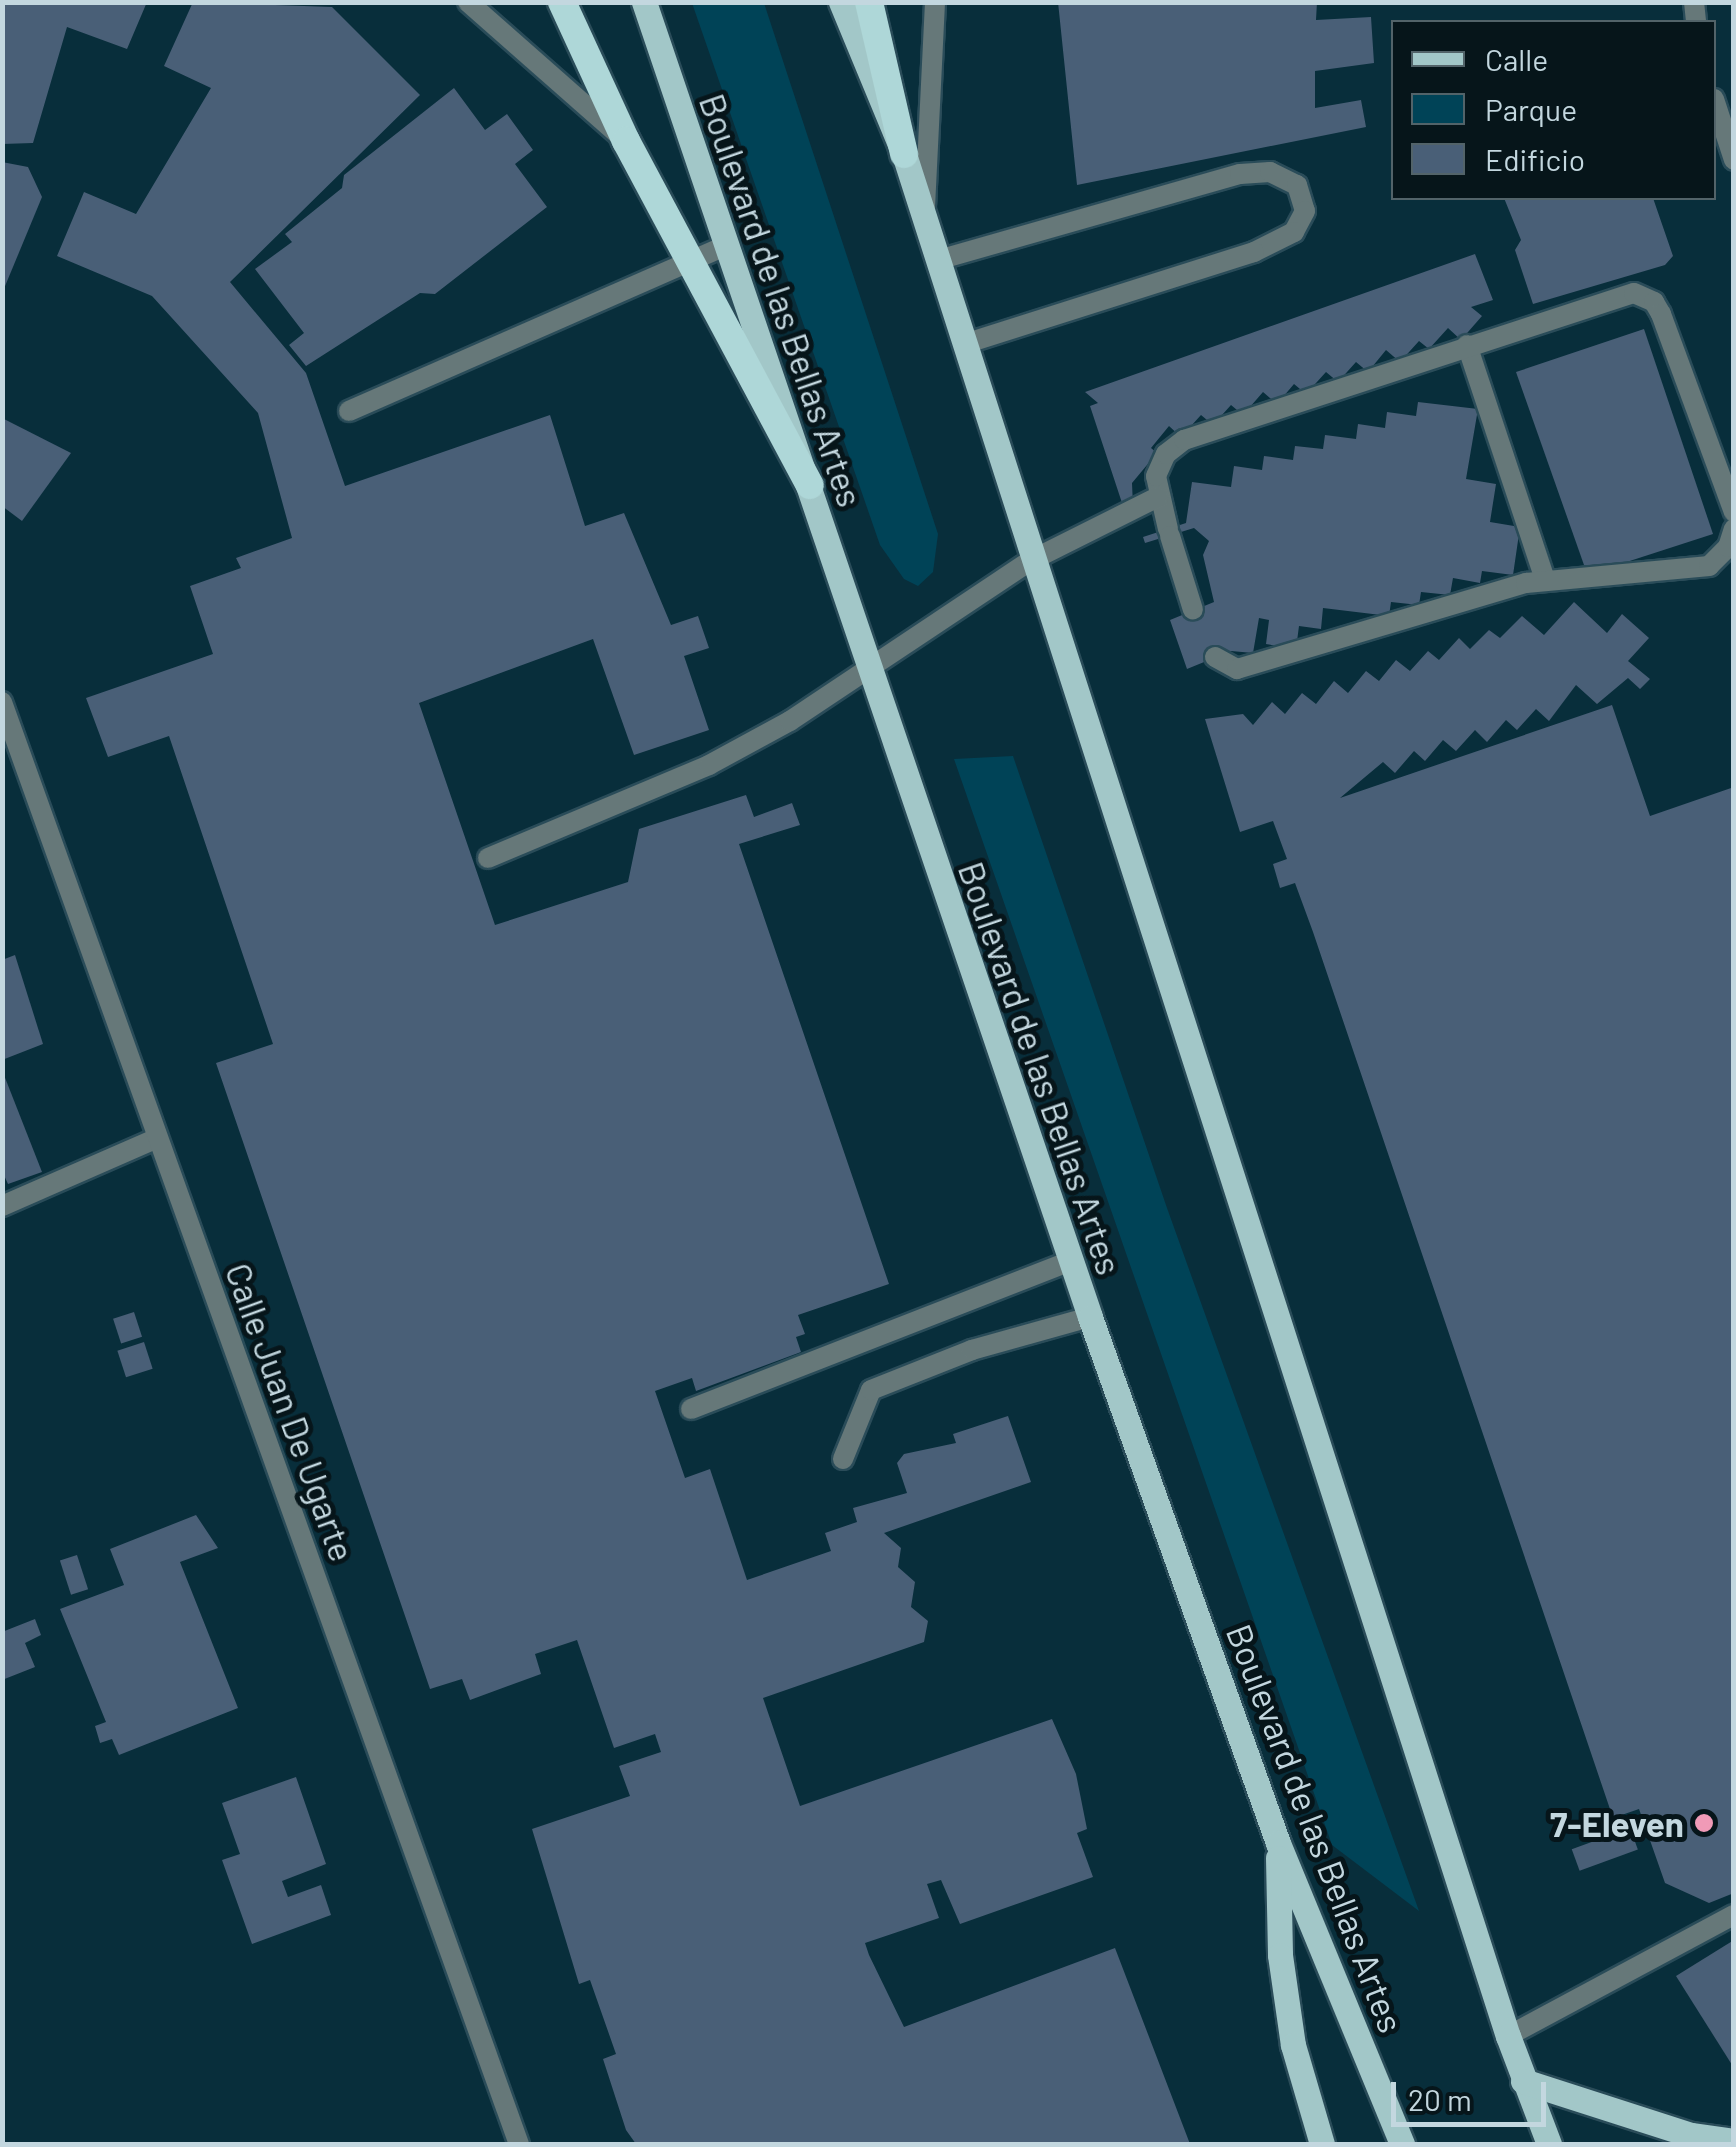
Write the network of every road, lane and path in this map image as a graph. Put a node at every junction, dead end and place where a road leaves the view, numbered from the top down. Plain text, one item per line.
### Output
1 (468, 2) edge
2 (562, 2) edge
3 (644, 2) edge
4 (842, 2) edge
5 (869, 2) edge
6 (935, 2) edge
7 (1716, 104) edge
8 (626, 141) junction
9 (904, 154) junction
10 (1734, 160) edge
11 (924, 219) junction
12 (728, 246) junction
13 (938, 260) junction
14 (690, 262) junction
15 (964, 344) junction
16 (1467, 345) junction
17 (349, 411) dead end
18 (810, 485) junction
19 (1158, 497) junction
20 (1734, 512) edge
21 (1734, 530) edge
22 (1030, 561) junction
23 (1544, 579) junction
24 (1194, 610) dead end
25 (1215, 657) dead end
26 (866, 670) junction
27 (2, 702) edge
28 (488, 858) dead end
29 (158, 1138) junction
30 (2, 1206) edge
31 (1071, 1261) junction
32 (1090, 1317) junction
33 (691, 1409) dead end
34 (843, 1459) dead end
35 (1278, 1843) junction
36 (1734, 1915) edge
37 (1508, 2036) junction
38 (1523, 2081) junction
39 (1734, 2141) edge
40 (519, 2144) edge
41 (1322, 2144) edge
42 (1402, 2144) edge
43 (1549, 2144) edge

1 - 8 street
2 - 8 highway
3 - 12 main road, Boulevard de las Bellas Artes
4 - 9 main road
5 - 9 highway
6 - 11 street
7 - 10 street
8 - 14 highway
9 - 11 main road
11 - 13 main road
12 - 14 street
12 - 18 main road, Boulevard de las Bellas Artes
13 - 15 main road
13 - 15 street
14 - 17 street
14 - 18 highway
15 - 22 main road
16 - 19 street
16 - 20 street
16 - 23 street
18 - 26 main road, Boulevard de las Bellas Artes
19 - 22 street
19 - 24 street
21 - 23 street
22 - 26 street
22 - 37 main road
23 - 25 street
26 - 28 street
26 - 31 main road, Boulevard de las Bellas Artes
27 - 29 street, Calle Juan De Ugarte
29 - 30 street
29 - 40 street, Calle Juan De Ugarte
31 - 32 main road, Boulevard de las Bellas Artes
31 - 33 street
32 - 34 street
32 - 35 main road, Boulevard de las Bellas Artes
35 - 41 main road
35 - 42 main road, Boulevard de las Bellas Artes
36 - 37 street
37 - 38 main road
38 - 39 main road
38 - 43 main road

